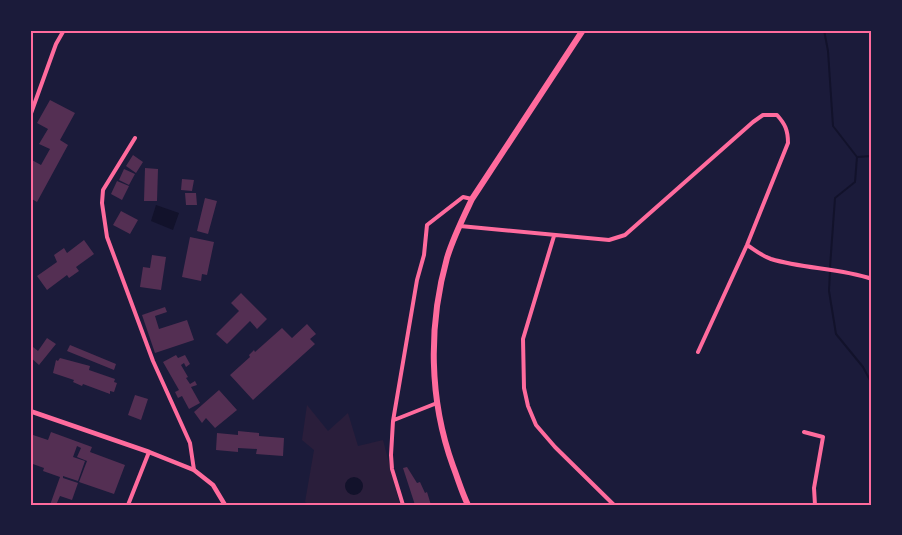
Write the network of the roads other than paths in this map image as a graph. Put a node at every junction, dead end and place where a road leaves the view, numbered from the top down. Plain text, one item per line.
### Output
1 (64, 30) edge
2 (583, 30) edge
3 (30, 116) edge
4 (135, 138) dead end
5 (472, 199) junction
6 (459, 226) junction
7 (554, 236) junction
8 (747, 245) junction
9 (872, 279) edge
10 (698, 352) dead end
11 (437, 403) junction
12 (30, 411) edge
13 (393, 421) junction
14 (804, 432) dead end
15 (148, 452) junction
16 (194, 470) junction
17 (128, 505) edge
18 (225, 505) edge
19 (403, 505) edge
20 (468, 505) edge
21 (614, 505) edge
22 (815, 505) edge

1 - 3 street
2 - 5 highway
4 - 16 street
5 - 6 highway
5 - 13 street
6 - 7 street
6 - 11 highway
7 - 8 street
7 - 21 street
8 - 9 street
8 - 10 street
11 - 13 street
11 - 20 highway
12 - 15 street
13 - 19 street
14 - 22 street
15 - 16 street
15 - 17 street
16 - 18 street

